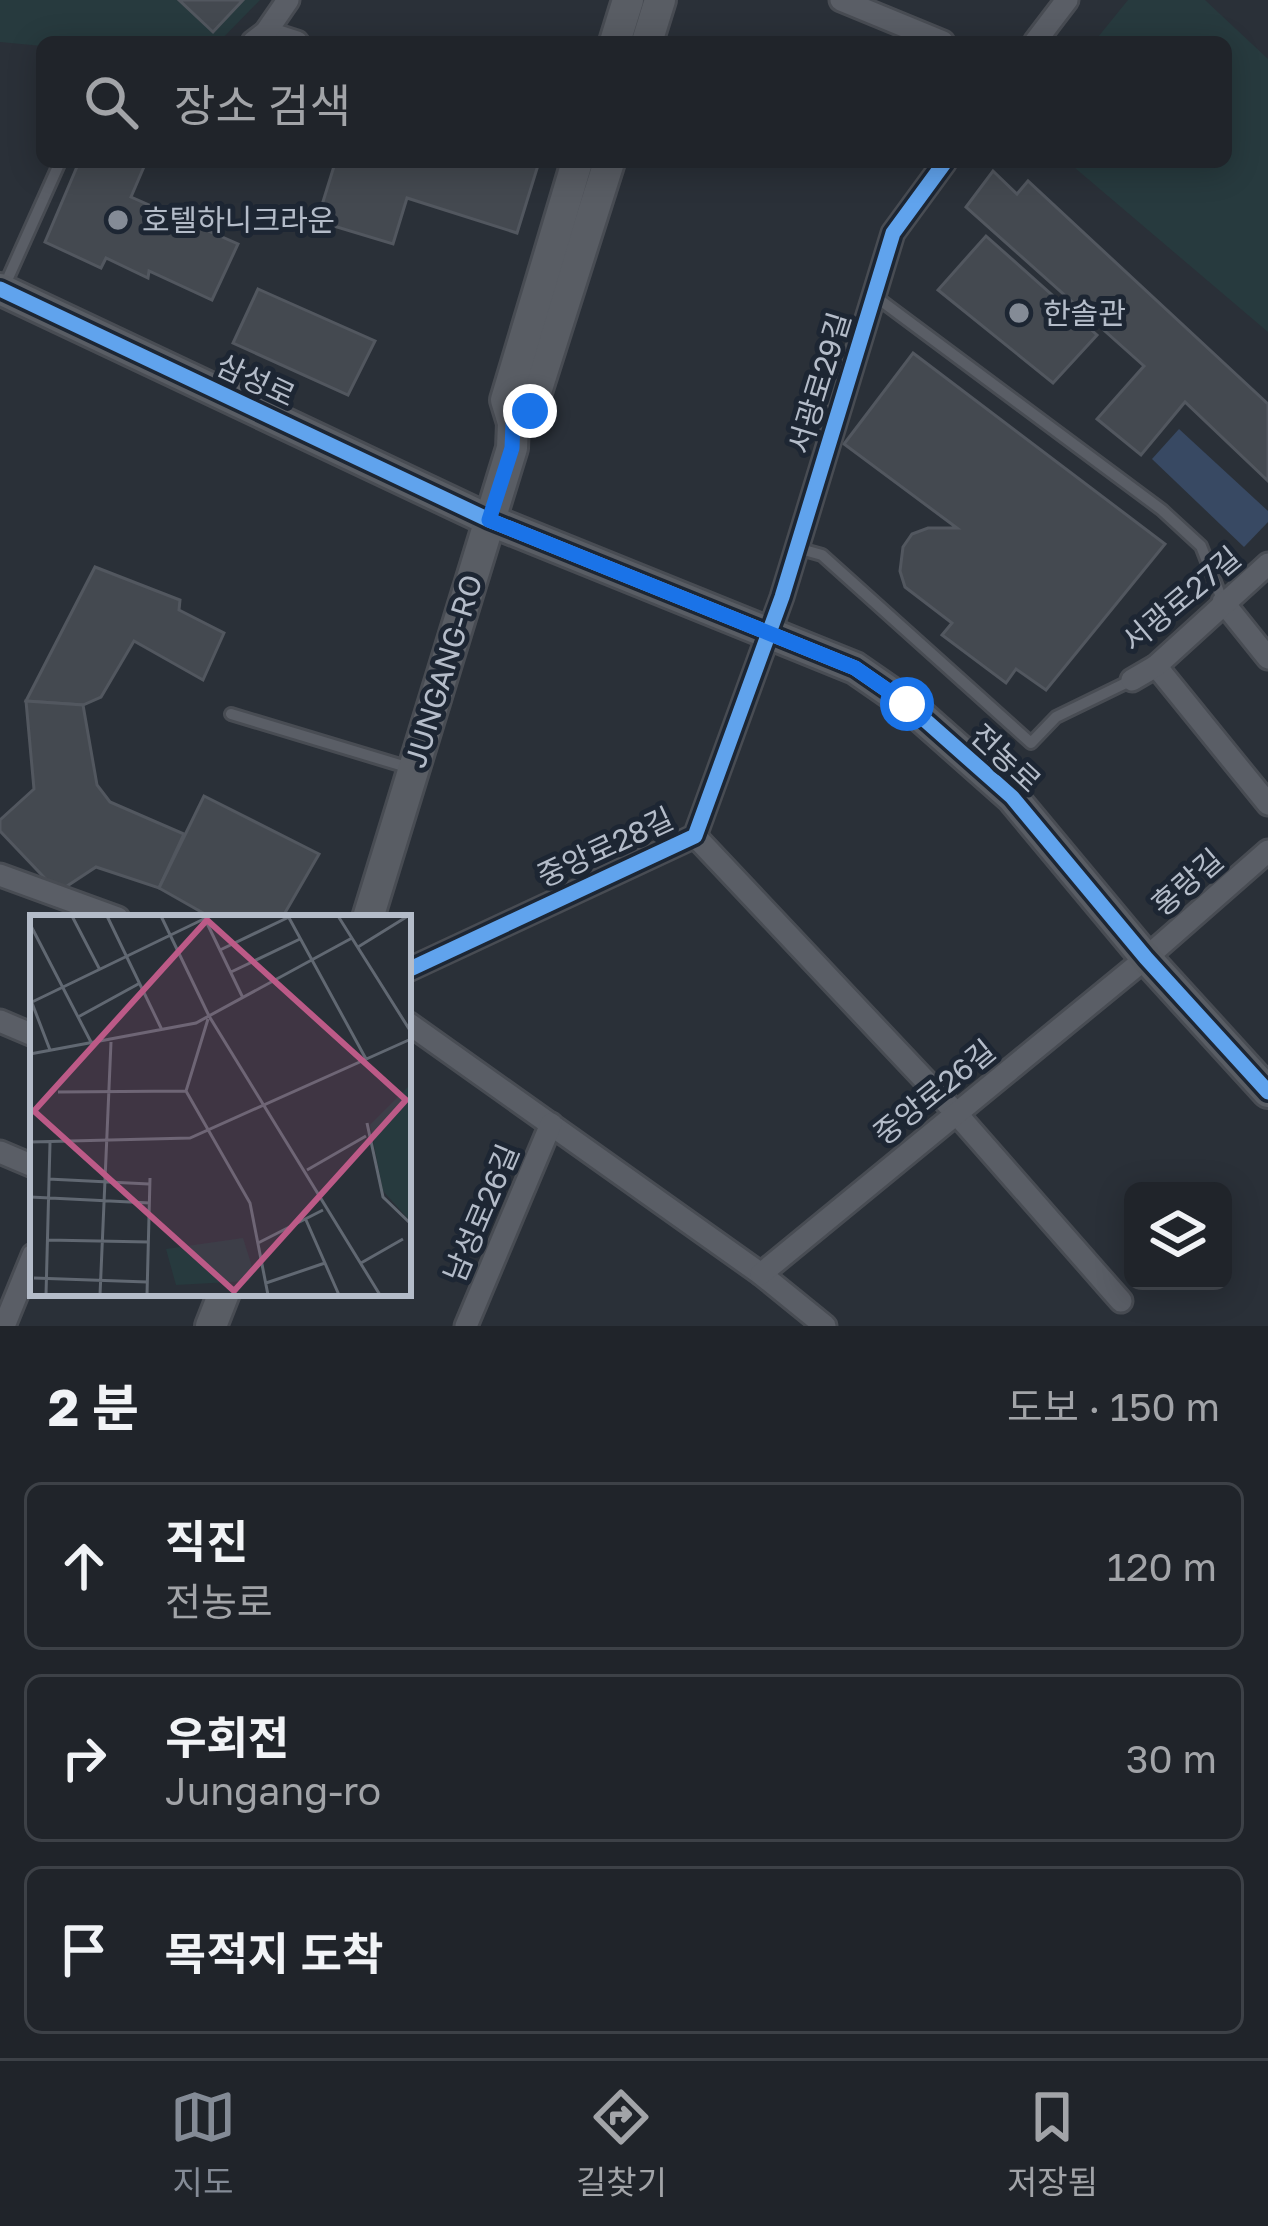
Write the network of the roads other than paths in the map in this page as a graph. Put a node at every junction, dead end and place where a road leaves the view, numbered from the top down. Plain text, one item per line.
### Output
1 (288, 0) edge
2 (628, 0) edge
3 (660, 0) edge
4 (841, 0) edge
5 (1067, 0) edge
6 (261, 36) edge
7 (617, 36) edge
8 (649, 36) edge
9 (928, 36) edge
10 (1040, 36) edge
11 (57, 168) edge
12 (575, 168) edge
13 (607, 168) edge
14 (941, 168) edge
15 (1, 289) edge
16 (874, 295) junction
17 (513, 423) junction
18 (489, 520) junction
19 (797, 548) junction
20 (1268, 564) edge
21 (1223, 602) junction
22 (768, 632) junction
23 (1268, 658) edge
24 (1156, 666) junction
25 (1132, 680) joint
26 (231, 714) dead end
27 (413, 769) junction
28 (1268, 805) edge
29 (695, 836) junction
30 (1268, 851) edge
31 (0, 875) edge
32 (110, 915) edge
33 (369, 915) edge
34 (1146, 958) junction
35 (411, 969) edge
36 (0, 1022) edge
37 (411, 1025) edge
38 (30, 1034) edge
39 (1268, 1092) edge
40 (955, 1112) junction
41 (551, 1124) junction
42 (0, 1152) edge
43 (30, 1165) edge
44 (30, 1262) edge
45 (761, 1274) junction
46 (223, 1296) edge
47 (1121, 1301) dead end
48 (4, 1326) edge
49 (211, 1326) edge
50 (466, 1326) edge
51 (825, 1326) edge

1 - 6 street
2 - 7 street
3 - 8 street
4 - 9 street
5 - 10 street
11 - 15 lane
12 - 17 street, JUNGANG-RO
13 - 17 street, JUNGANG-RO
14 - 16 street, 서광로29길
15 - 18 street, 삼성로
16 - 19 street, 서광로29길
16 - 21 lane
17 - 18 street, JUNGANG-RO
18 - 22 street, 전농로
18 - 27 street, JUNGANG-RO
19 - 22 street, 서광로29길
19 - 25 lane
20 - 21 street, 서광로27길
21 - 23 street
21 - 24 street, 서광로27길
22 - 29 street, 중앙로28길
22 - 34 street, 전농로
24 - 25 street, 서광로27길
24 - 28 street
26 - 27 lane
27 - 33 street, JUNGANG-RO
29 - 35 street, 중앙로28길
29 - 40 street, 중앙로28길
30 - 34 street, 홍랑길
31 - 32 street
34 - 39 street, 전농로
34 - 40 street, 중앙로26길
36 - 38 street
37 - 41 street
40 - 45 street, 중앙로26길
40 - 47 street, 중앙로28길
41 - 45 street
41 - 50 street, 남성로26길
42 - 43 street
44 - 48 street
45 - 51 street
46 - 49 street

